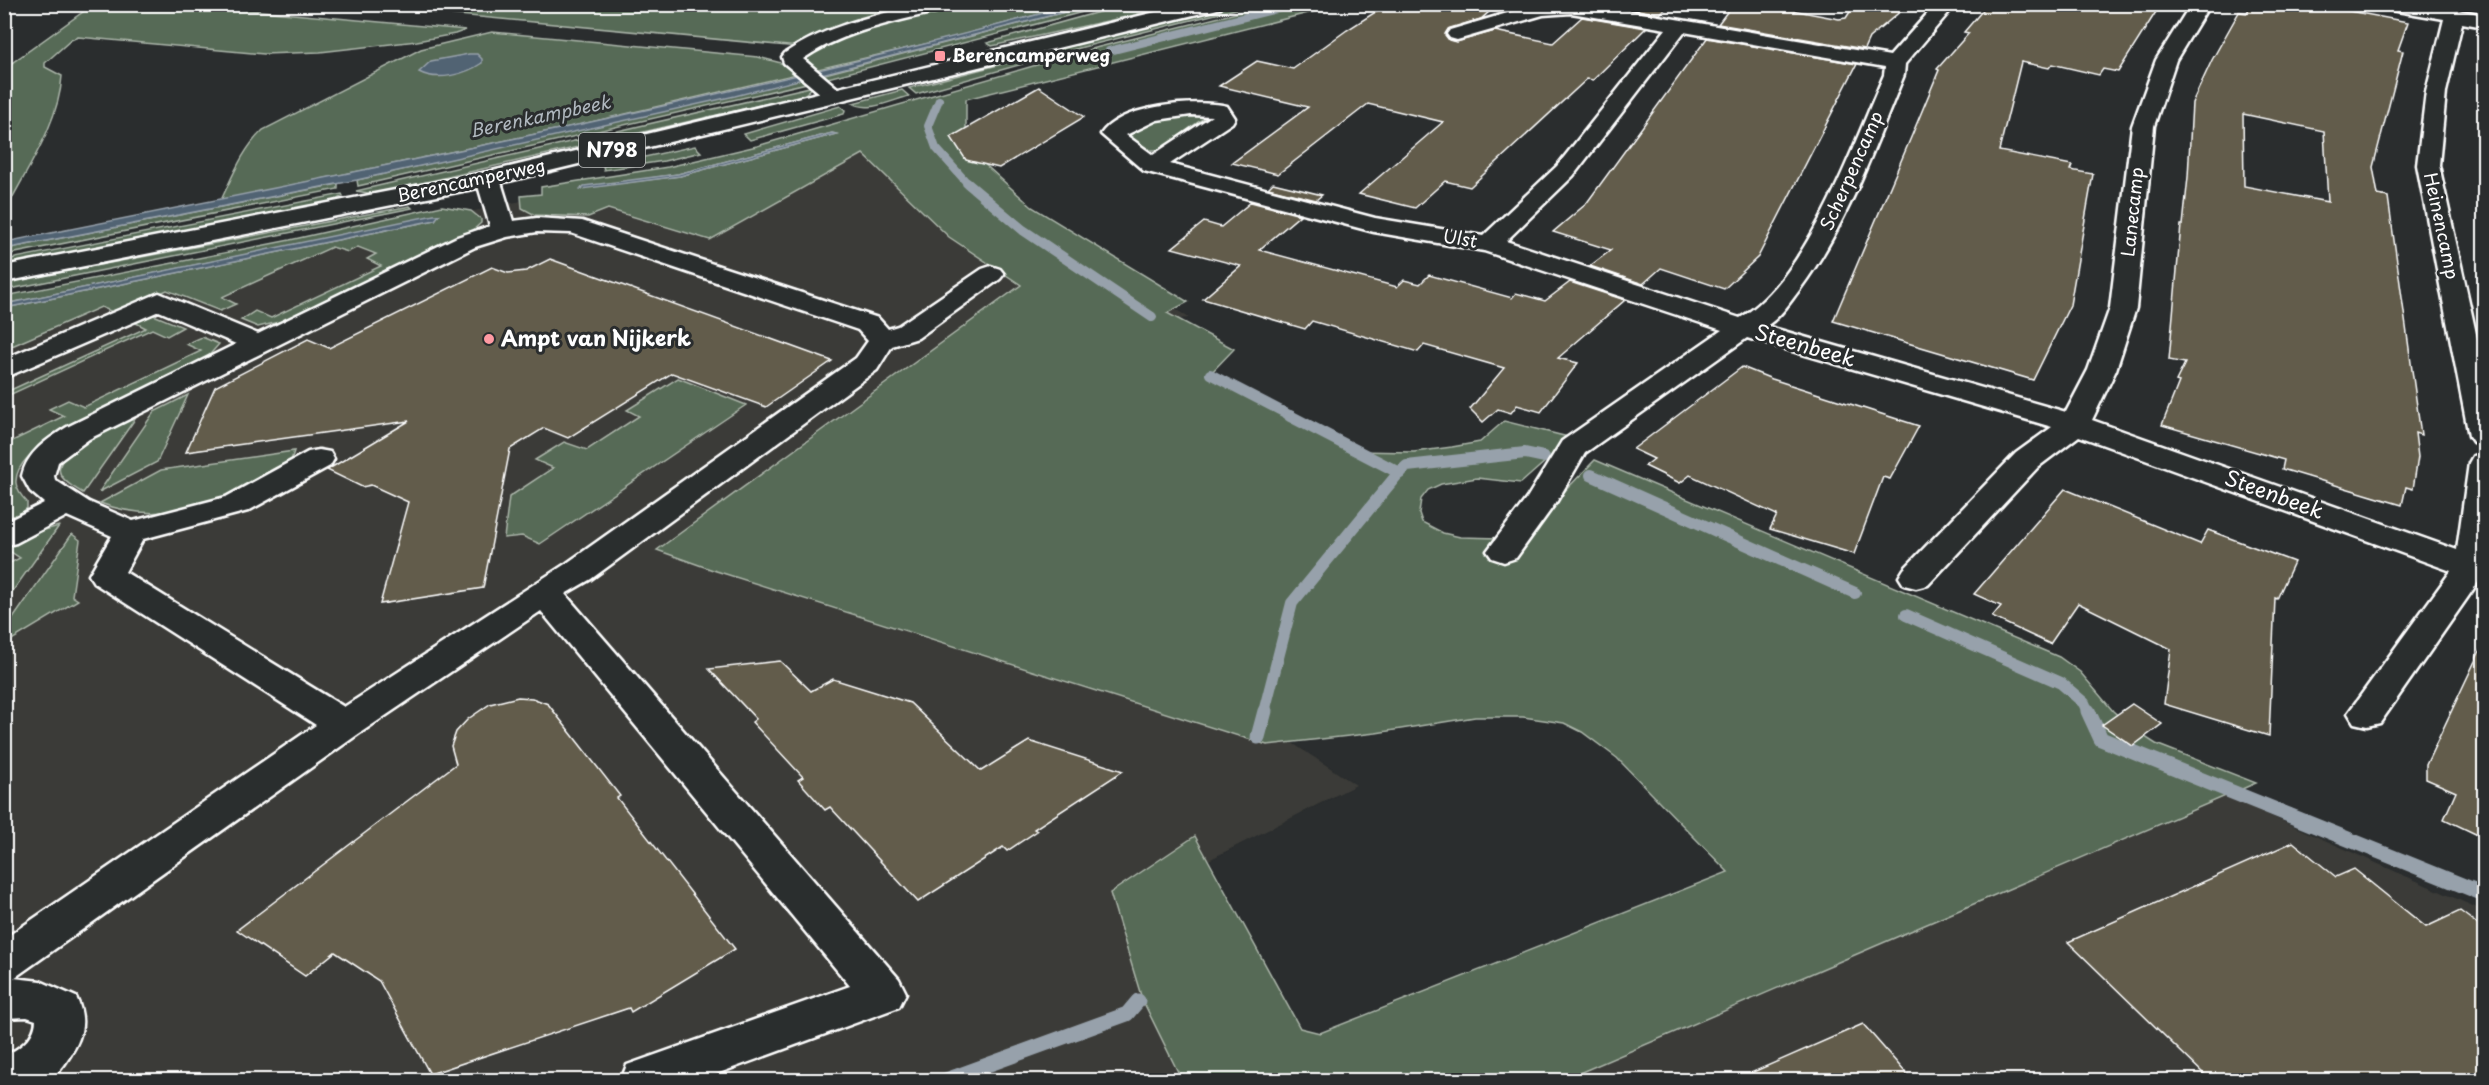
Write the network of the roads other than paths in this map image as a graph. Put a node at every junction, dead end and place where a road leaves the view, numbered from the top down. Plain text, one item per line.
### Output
1 (944, 4) edge
2 (1214, 4) edge
3 (1947, 4) edge
4 (2200, 4) edge
5 (2391, 4) edge
6 (1616, 9) edge
7 (2454, 16) junction
8 (2484, 21) edge
9 (1678, 27) junction
10 (1457, 34) dead end
11 (1895, 63) junction
12 (835, 96) junction
13 (1152, 166) dead end
14 (488, 179) junction
15 (503, 230) junction
16 (1489, 244) junction
17 (4, 274) edge
18 (991, 274) dead end
19 (1743, 328) junction
20 (882, 340) junction
21 (258, 344) junction
22 (4, 370) edge
23 (2075, 424) junction
24 (2484, 436) edge
25 (320, 459) dead end
26 (2484, 463) edge
27 (68, 503) junction
28 (131, 532) junction
29 (4, 536) edge
30 (1504, 550) dead end
31 (2478, 568) edge
32 (1916, 577) dead end
33 (544, 592) junction
34 (2367, 713) dead end
35 (344, 725) junction
36 (4, 963) edge
37 (4, 999) edge
38 (9, 1080) edge
39 (644, 1080) edge

1 - 12 street
2 - 12 street, Berencamperweg / N798
3 - 11 street, Scherpencamp
4 - 23 street, Lanecamp
5 - 7 street
6 - 9 street
6 - 10 street
7 - 8 street
7 - 24 street, Heinencamp
9 - 11 street
9 - 16 street, Ulst
11 - 19 street, Scherpencamp
12 - 14 street, Berencamperweg / N798
13 - 16 street, Ulst
14 - 15 street
14 - 17 street, Berencamperweg / N798
15 - 20 street
15 - 21 street
16 - 19 street, Steenbeek
18 - 20 street
19 - 23 street, Steenbeek
19 - 30 street, Steenbeek
20 - 33 street
21 - 22 street
21 - 27 street
23 - 31 street, Steenbeek
23 - 32 street
25 - 28 street
26 - 31 street
27 - 28 street
27 - 29 street
28 - 35 street
31 - 34 street
33 - 35 street
33 - 39 street
35 - 36 street
37 - 38 street

